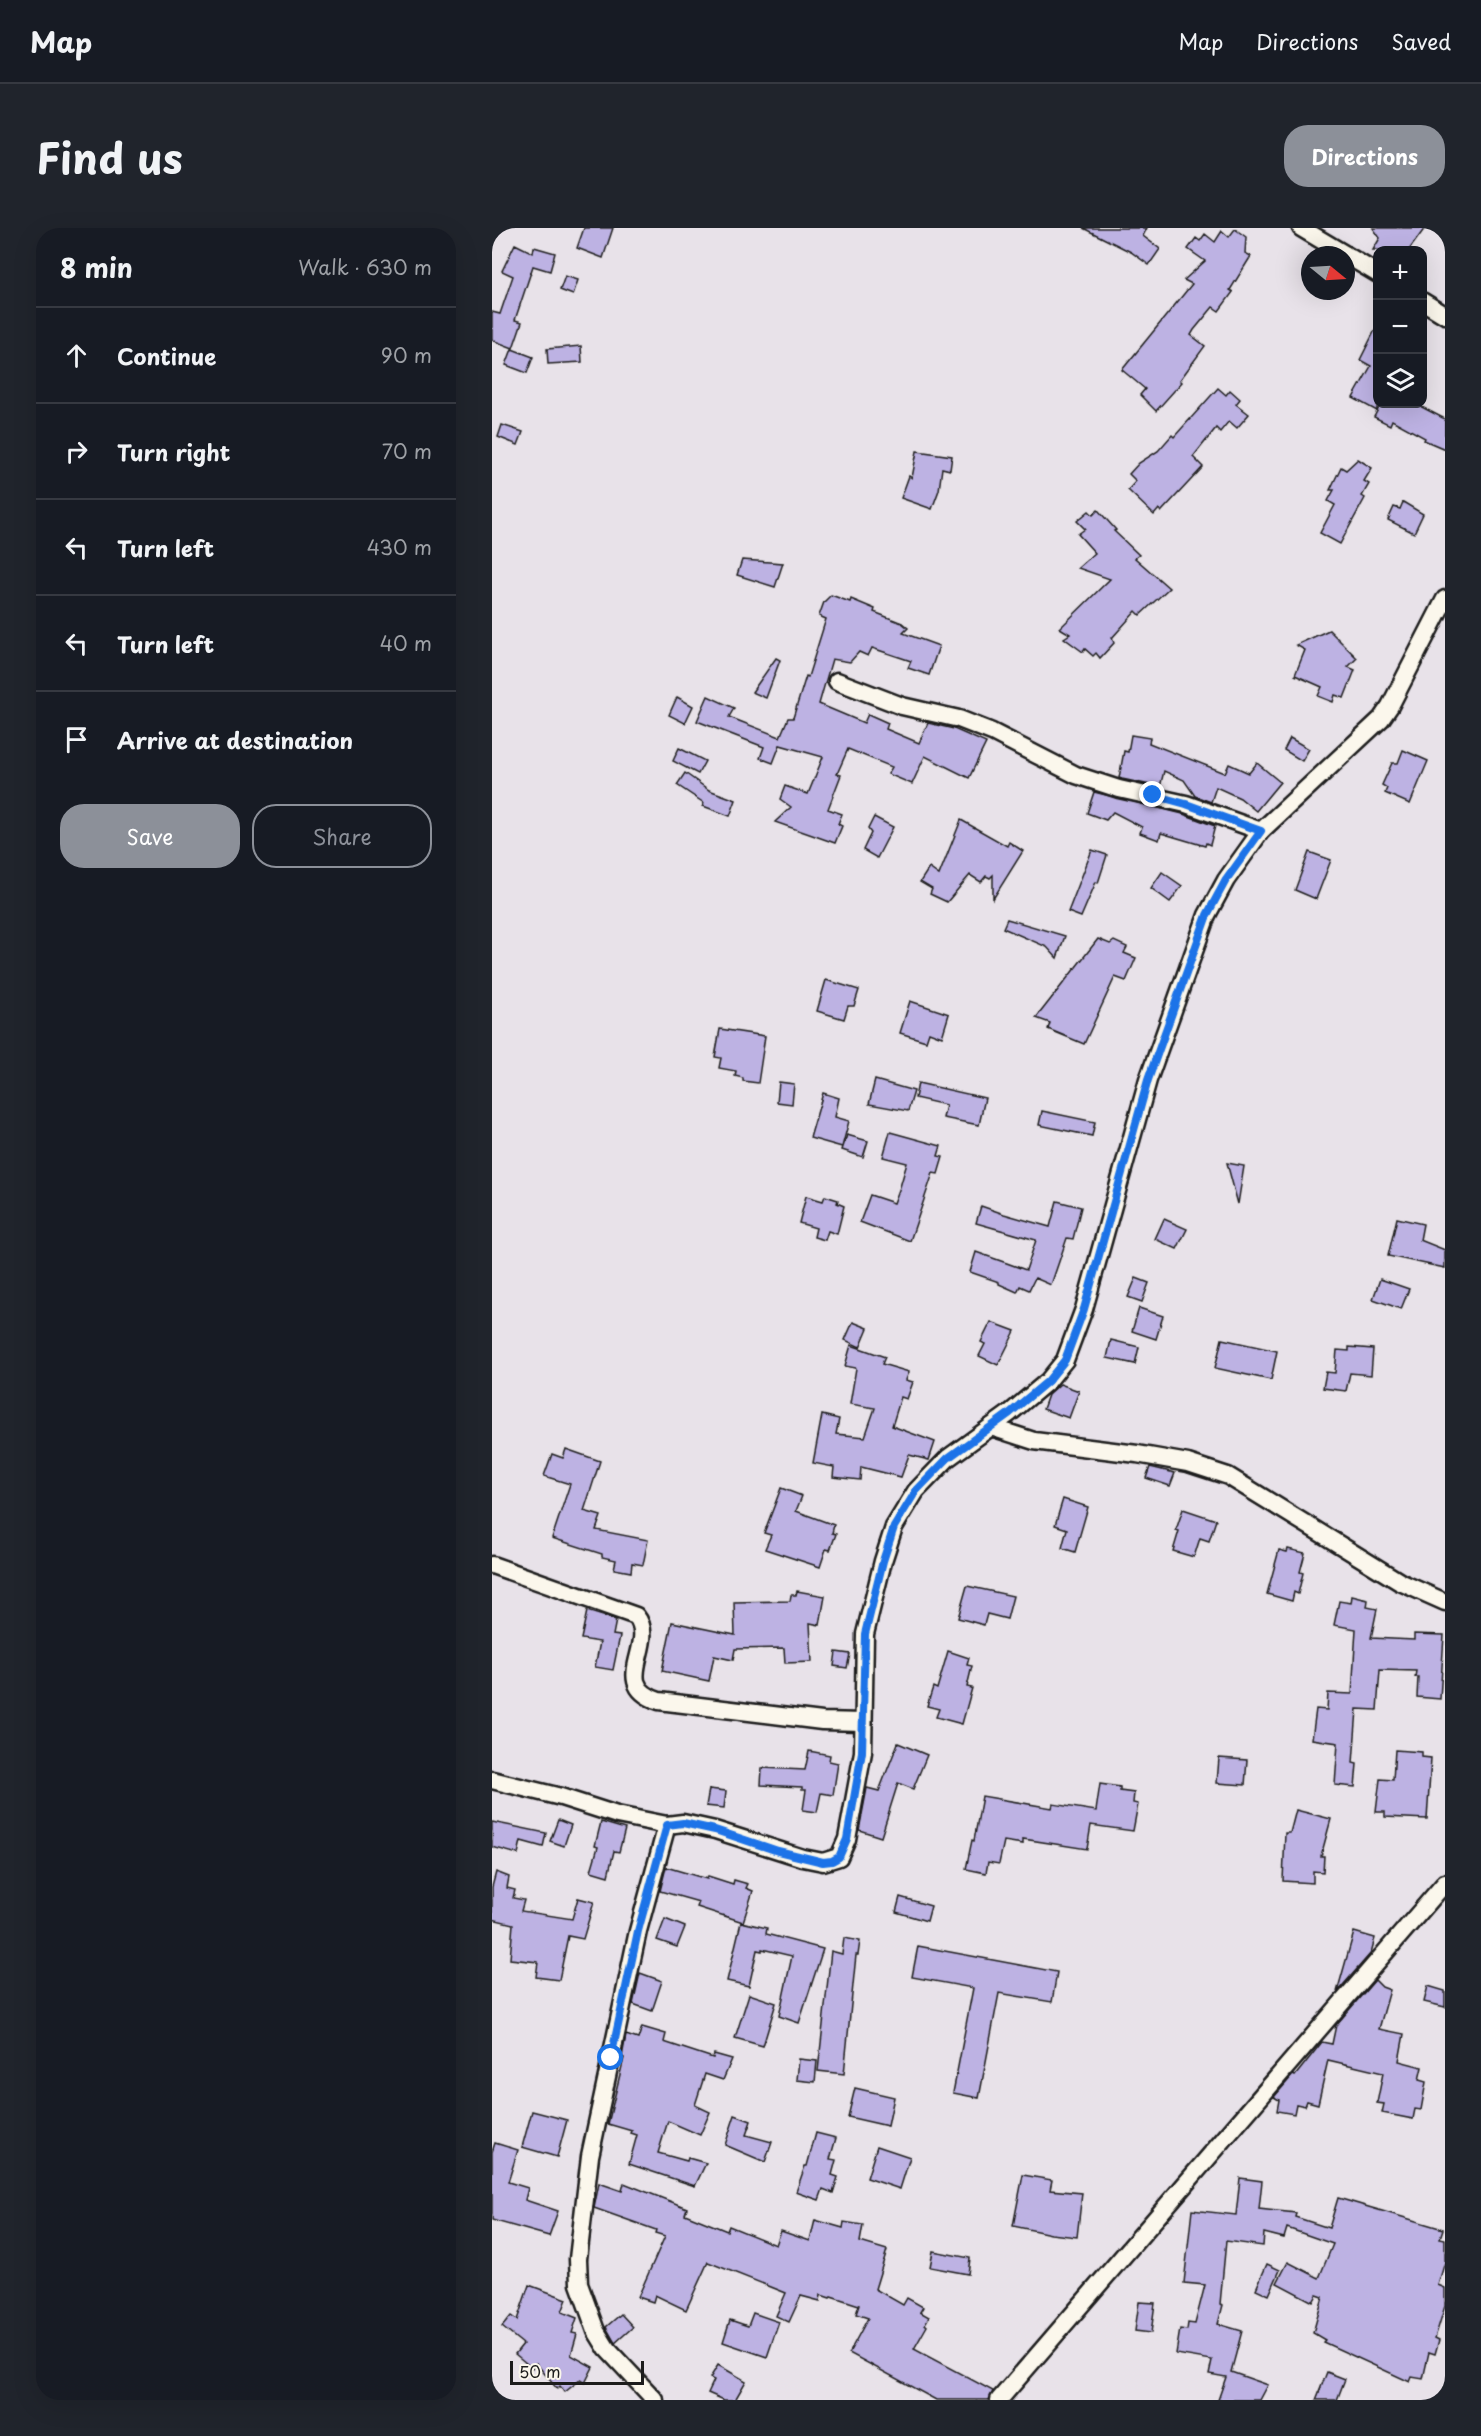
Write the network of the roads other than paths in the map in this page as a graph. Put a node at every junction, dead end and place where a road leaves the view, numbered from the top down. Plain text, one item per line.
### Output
1 (1301, 228) edge
2 (1373, 272) edge
3 (1427, 304) edge
4 (1445, 315) edge
5 (1445, 599) edge
6 (837, 681) dead end
7 (1261, 831) junction
8 (991, 1427) junction
9 (492, 1565) edge
10 (1445, 1602) edge
11 (863, 1722) junction
12 (492, 1780) edge
13 (667, 1825) junction
14 (1445, 1883) edge
15 (656, 2400) edge
16 (999, 2400) edge

1 - 2 street
3 - 4 street
5 - 7 street
6 - 7 street
7 - 8 street
8 - 10 street
8 - 11 street
9 - 11 street
11 - 13 street
12 - 13 street
13 - 15 street
14 - 16 street

